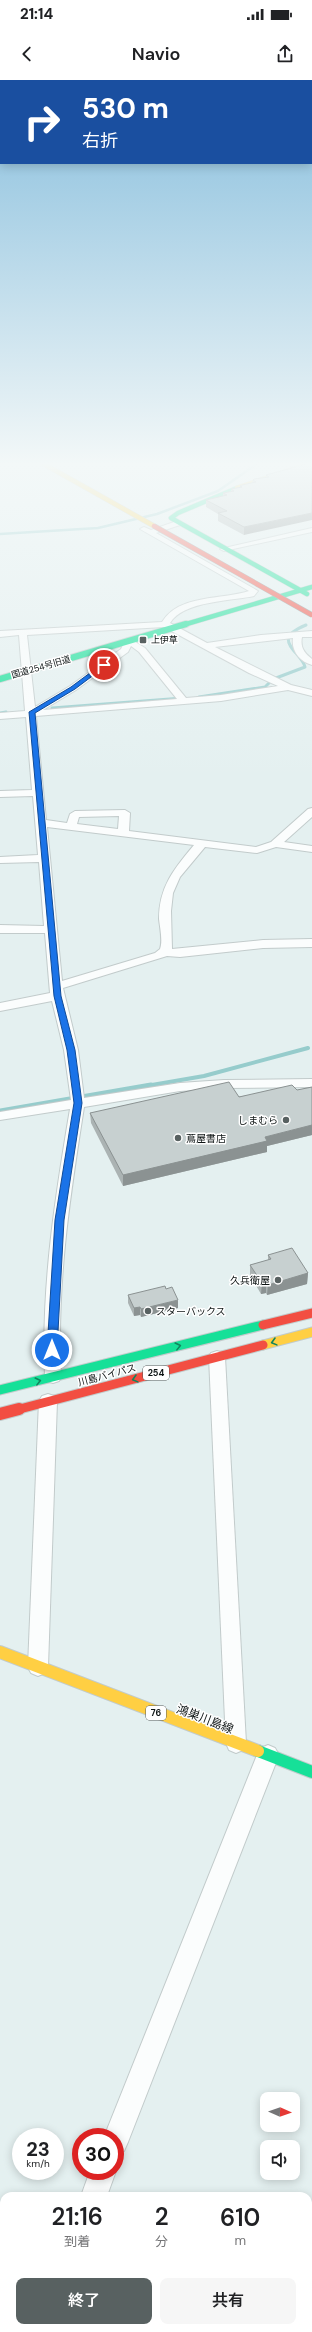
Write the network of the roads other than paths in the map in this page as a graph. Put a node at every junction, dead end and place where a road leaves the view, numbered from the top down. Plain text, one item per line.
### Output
1 (214, 568) edge
2 (229, 568) edge
3 (244, 568) edge
4 (259, 568) edge
5 (312, 587) edge
6 (300, 591) junction
7 (312, 596) edge
8 (312, 606) edge
9 (312, 615) edge
10 (169, 626) junction
11 (0, 634) edge
12 (23, 634) junction
13 (312, 634) edge
14 (293, 635) junction
15 (129, 641) junction
16 (207, 646) junction
17 (312, 662) edge
18 (27, 671) junction
19 (0, 679) edge
20 (288, 687) junction
21 (312, 693) edge
22 (182, 700) junction
23 (32, 712) junction
24 (0, 716) edge
25 (39, 793) junction
26 (0, 794) edge
27 (312, 811) edge
28 (41, 823) junction
29 (71, 827) junction
30 (123, 833) junction
31 (202, 843) junction
32 (275, 844) junction
33 (312, 850) edge
34 (45, 858) junction
35 (0, 860) edge
36 (0, 929) edge
37 (52, 930) junction
38 (312, 943) edge
39 (164, 952) junction
40 (57, 991) junction
41 (0, 1007) edge
42 (312, 1083) edge
43 (78, 1103) junction
44 (0, 1116) edge
45 (312, 1312) edge
46 (312, 1332) edge
47 (217, 1357) junction
48 (53, 1377) junction
49 (0, 1390) edge
50 (48, 1401) junction
51 (0, 1414) edge
52 (0, 1652) edge
53 (38, 1667) junction
54 (236, 1743) junction
55 (268, 1755) junction
56 (312, 1772) edge
57 (121, 2128) edge
58 (100, 2180) edge
59 (95, 2192) edge

1 - 10 street
2 - 9 main road, bridge
3 - 8 main road
4 - 6 main road
5 - 6 main road, 国道254号旧道
6 - 7 main road
6 - 10 main road, 国道254号旧道
10 - 12 street
10 - 15 main road, 国道254号旧道
10 - 16 street
11 - 12 street
12 - 18 street
13 - 14 street
14 - 16 street
14 - 17 street
15 - 18 main road, 国道254号旧道
15 - 22 street
15 - 23 street
16 - 20 street
18 - 19 main road, 国道254号旧道
18 - 23 street
20 - 21 street
20 - 22 street
22 - 23 street
23 - 24 street
23 - 25 street
25 - 26 street
25 - 28 street
27 - 32 street
28 - 29 street
28 - 34 street
29 - 30 street
29 - 30 street
30 - 31 street
31 - 32 street
31 - 39 street
32 - 33 street
34 - 35 street
34 - 37 street
36 - 37 street
37 - 40 street
38 - 39 street
39 - 40 street
40 - 41 street
40 - 43 street
42 - 43 street
43 - 44 street
43 - 48 street
48 -> 45 main road, 川島バイパス / 254
46 -> 47 main road, 川島バイパス / 254
47 -> 50 main road, 川島バイパス / 254
47 - 54 street
49 -> 48 main road, 川島バイパス / 254
50 - 51 main road, 川島バイパス / 254
50 - 53 street
52 - 53 main road, 鴻巣川島線 / 76
53 - 54 main road, 鴻巣川島線 / 76
54 - 55 main road, 鴻巣川島線 / 76
55 - 56 main road, 鴻巣川島線 / 76
55 - 57 street
58 - 59 street

